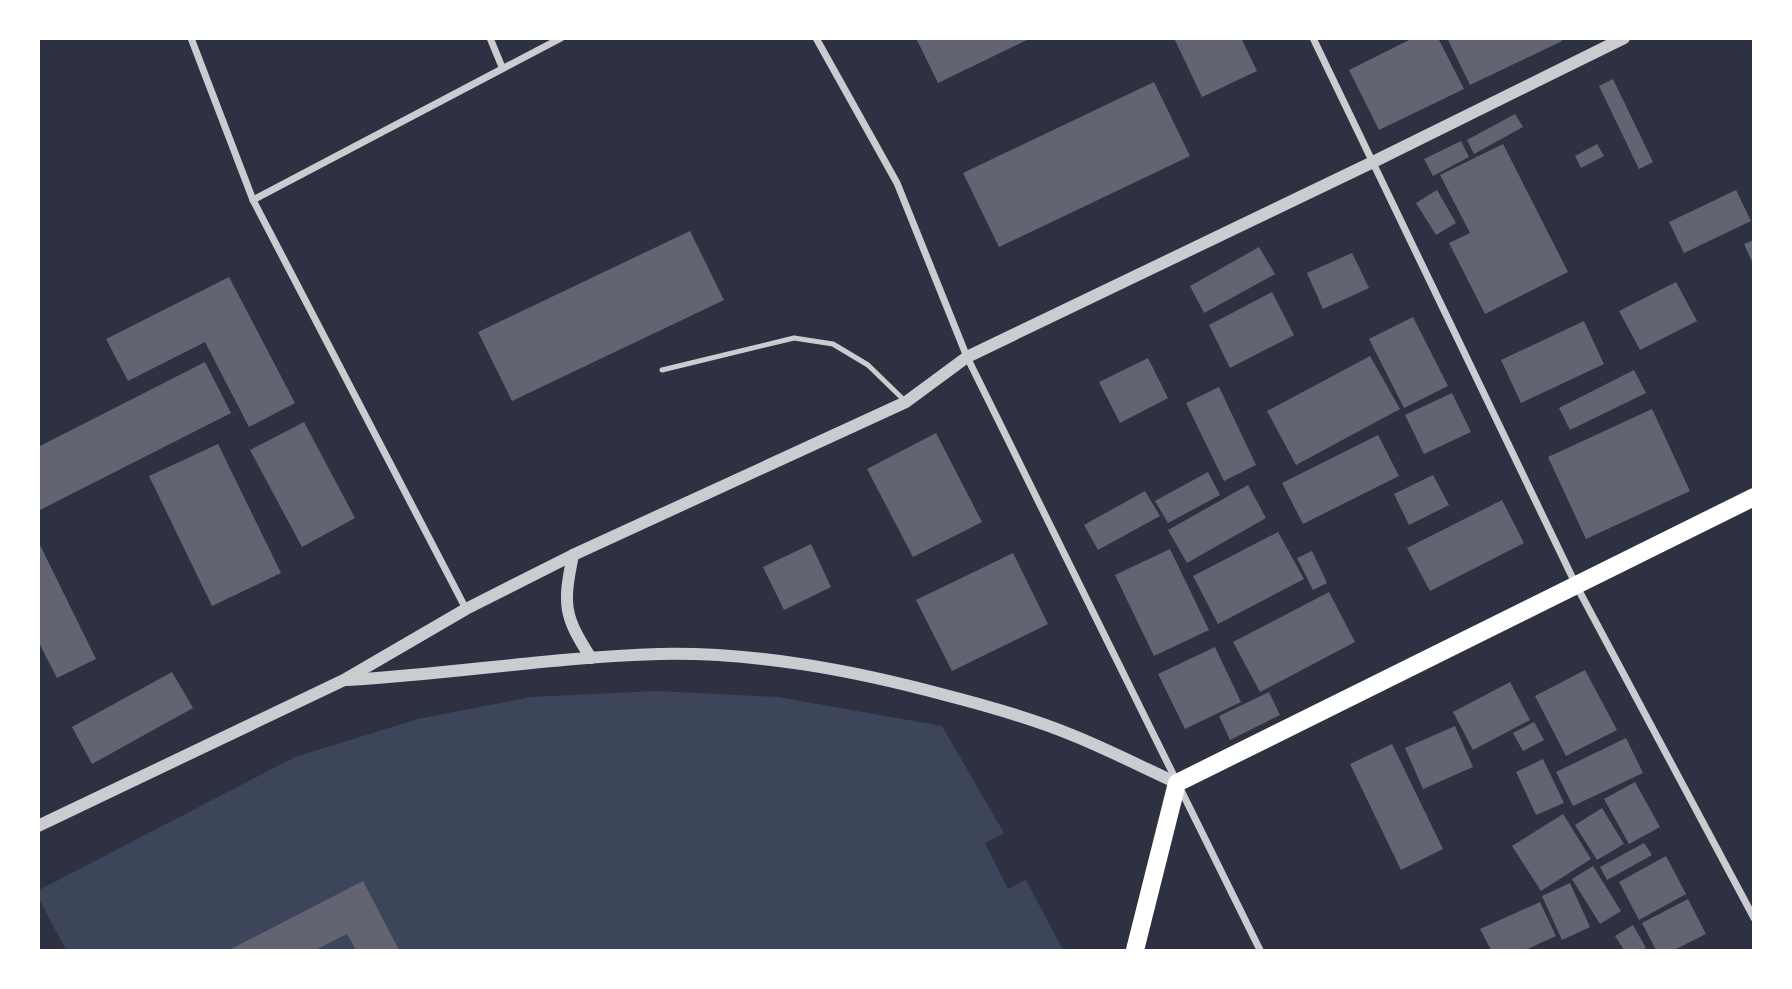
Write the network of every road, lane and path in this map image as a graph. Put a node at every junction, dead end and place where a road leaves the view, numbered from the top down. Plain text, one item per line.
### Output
1 (191, 38) edge
2 (489, 38) edge
3 (561, 38) edge
4 (816, 38) edge
5 (1312, 38) edge
6 (1624, 38) edge
7 (502, 67) junction
8 (1373, 162) junction
9 (253, 200) junction
10 (967, 357) junction
11 (662, 370) dead end
12 (906, 401) junction
13 (1754, 497) edge
14 (573, 555) junction
15 (1576, 585) junction
16 (466, 609) junction
17 (591, 658) junction
18 (344, 680) junction
19 (1177, 783) junction
20 (38, 825) edge
21 (1754, 918) edge
22 (1135, 950) edge
23 (1260, 950) edge

1 - 9 street
2 - 7 street
3 - 7 street
4 - 10 street
5 - 8 street
6 - 8 street
7 - 9 street
8 - 10 street
8 - 15 street
9 - 16 street
10 - 12 street
10 - 19 street
11 - 12 lane
12 - 14 street
13 - 15 main road
14 - 16 street
14 - 17 street
15 - 19 main road
15 - 21 street
16 - 18 street
17 - 18 street
17 - 19 street
18 - 20 street
19 - 22 main road
19 - 23 street

